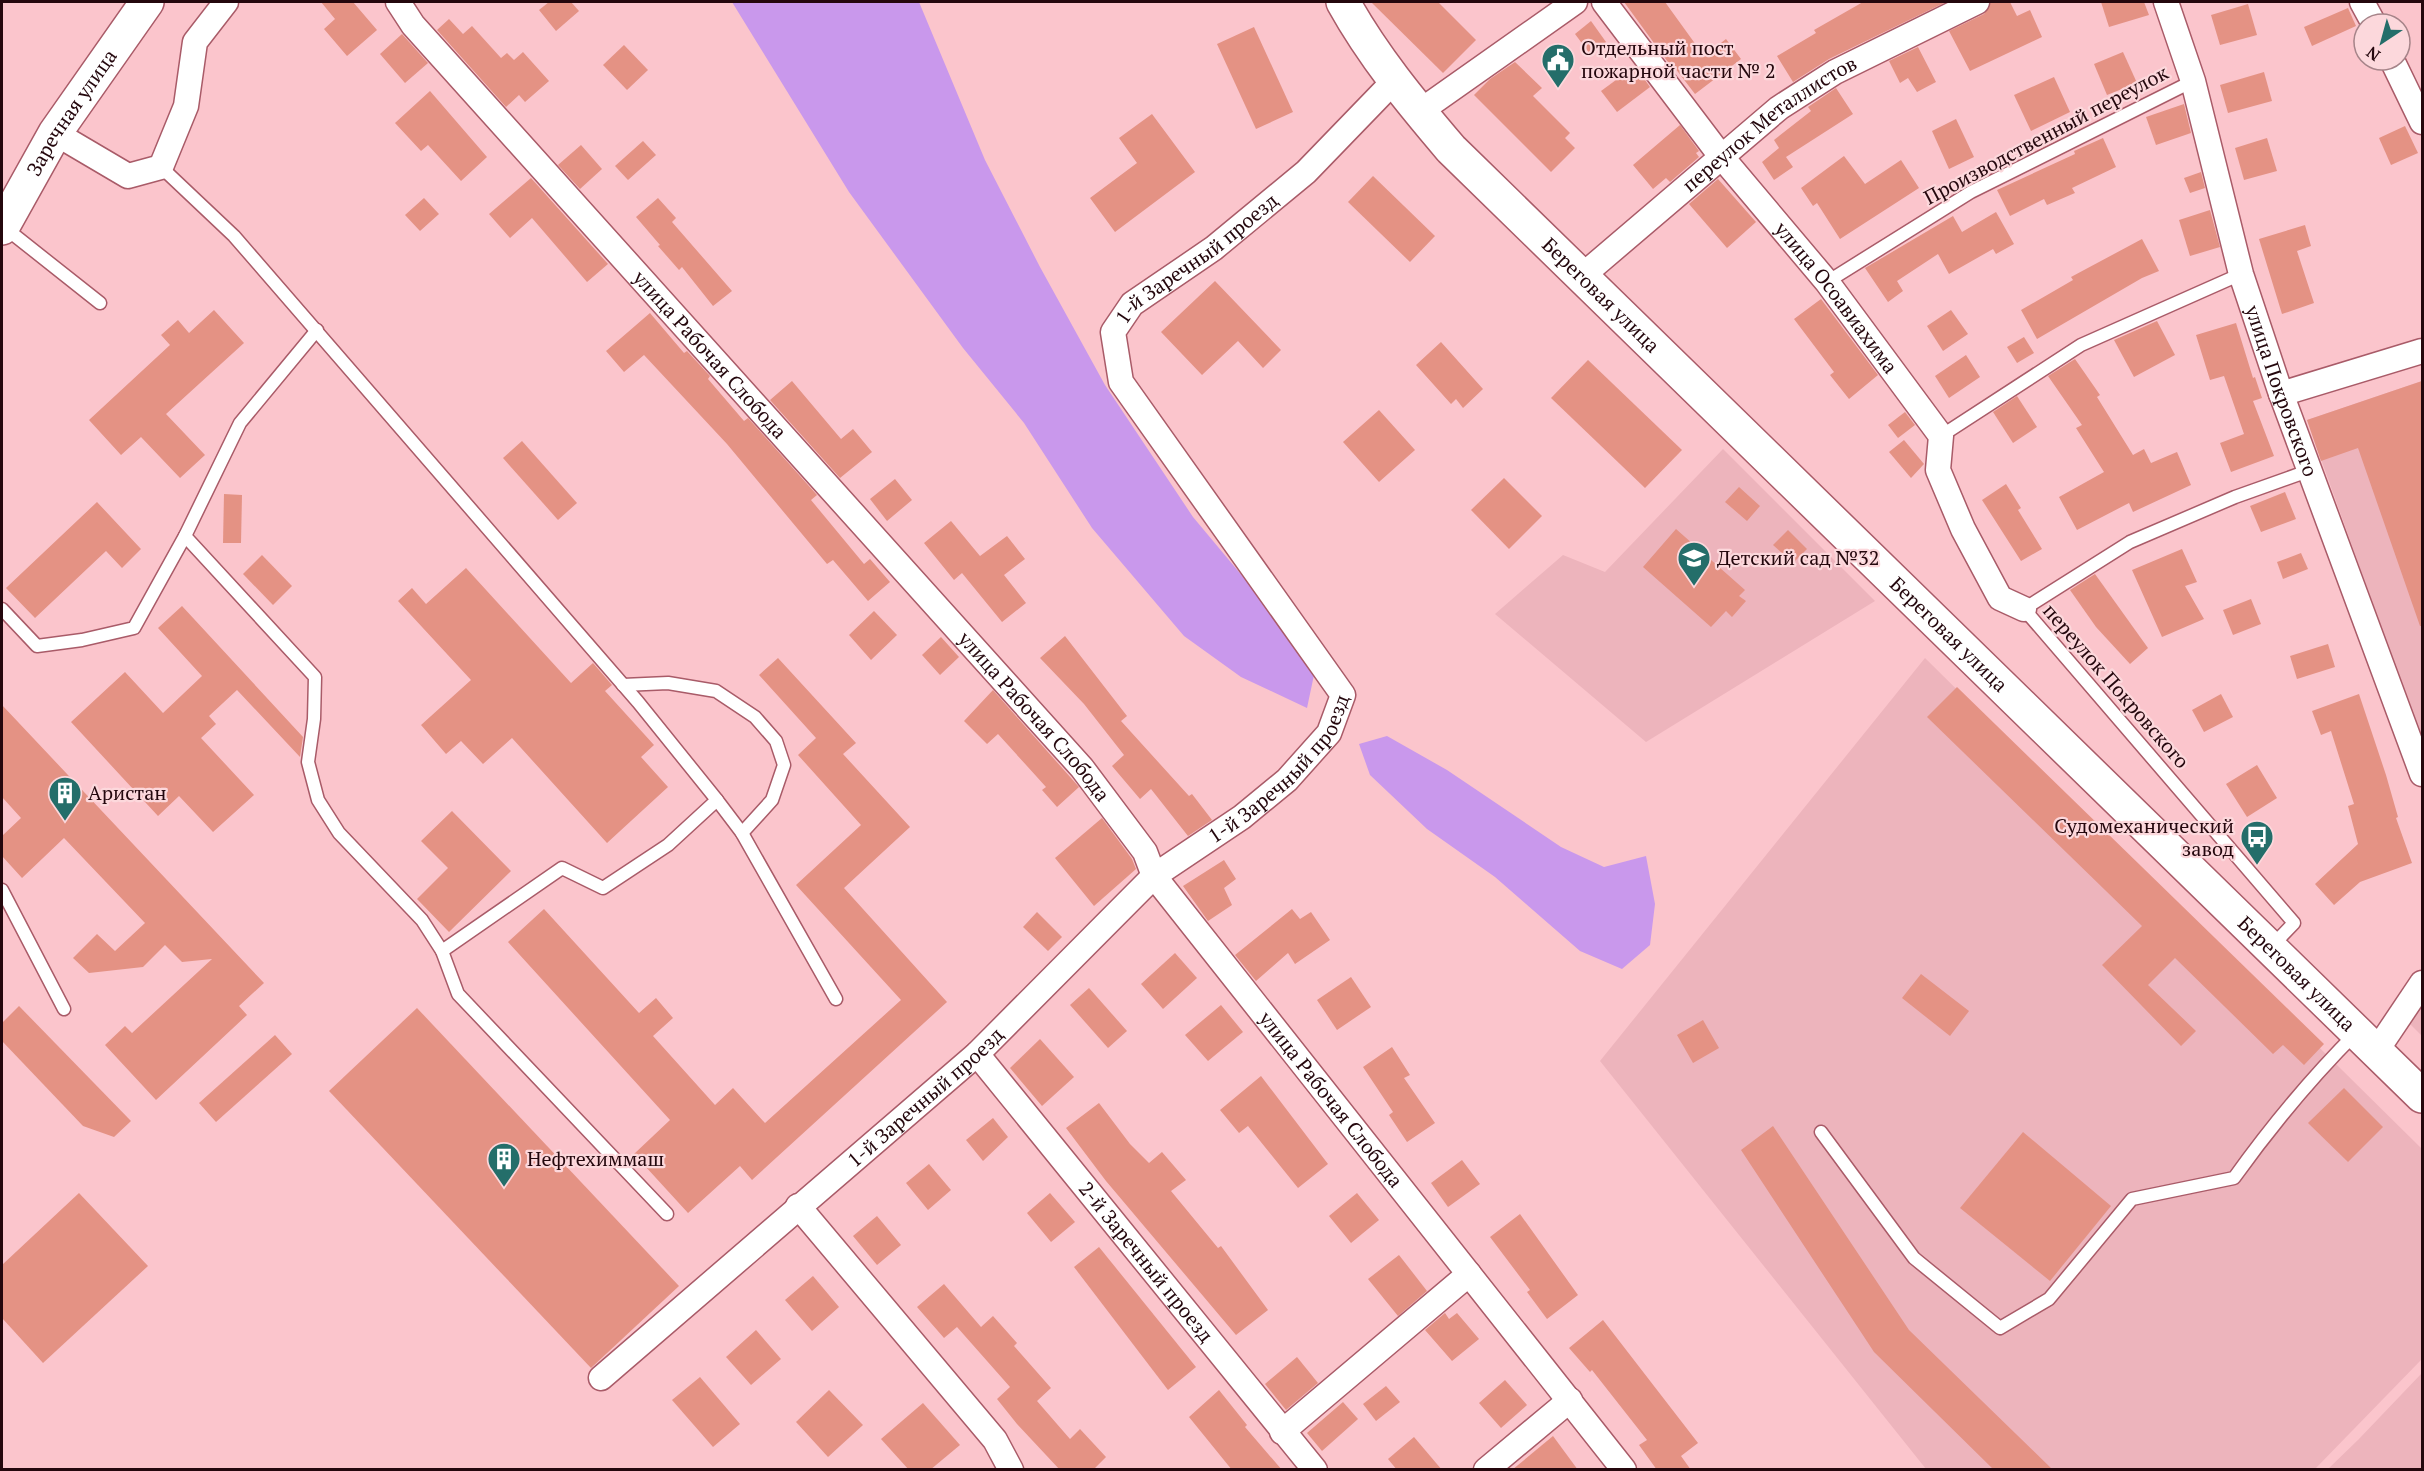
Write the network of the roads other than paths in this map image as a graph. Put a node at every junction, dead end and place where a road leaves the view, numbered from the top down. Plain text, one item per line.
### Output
1 (147, 2) edge
2 (226, 2) edge
3 (398, 2) edge
4 (1343, 2) edge
5 (1575, 2) edge
6 (1604, 2) edge
7 (1977, 2) edge
8 (2166, 2) edge
9 (2398, 72) edge
10 (1394, 81) junction
11 (2193, 81) junction
12 (1419, 112) junction
13 (2422, 122) edge
14 (55, 133) junction
15 (1720, 156) junction
16 (161, 167) junction
17 (2, 227) edge
18 (2241, 274) junction
19 (1582, 276) junction
20 (1827, 282) junction
21 (100, 303) dead end
22 (317, 330) junction
23 (2422, 351) edge
24 (2281, 394) junction
25 (1941, 436) junction
26 (2308, 471) junction
27 (184, 536) junction
28 (2, 609) edge
29 (2024, 609) junction
30 (623, 685) junction
31 (2422, 774) edge
32 (717, 800) junction
33 (742, 833) junction
34 (1154, 876) junction
35 (2, 890) edge
36 (2271, 947) junction
37 (442, 951) junction
38 (2422, 983) edge
39 (836, 999) dead end
40 (64, 1009) dead end
41 (2367, 1041) junction
42 (977, 1054) junction
43 (2422, 1096) edge
44 (1821, 1132) dead end
45 (798, 1206) junction
46 (668, 1214) dead end
47 (1469, 1274) junction
48 (601, 1378) dead end
49 (1570, 1400) junction
50 (1282, 1432) junction
51 (1011, 1470) edge
52 (1315, 1470) edge
53 (1486, 1470) edge
54 (1624, 1470) edge

1 - 14 main road, Заречная улица
2 - 16 street
3 - 34 street, улица Рабочая Слобода
4 - 10 main road, Береговая улица
5 - 12 street
6 - 15 street, улица Осоавиахима
7 - 15 street, переулок Металлистов
8 - 11 street, улица Покровского
9 - 13 street
10 - 12 main road, Береговая улица
10 - 34 street, 1-й Заречный проезд
11 - 18 street, улица Покровского
11 - 20 lane, Производственный переулок
12 - 19 main road, Береговая улица
14 - 16 street
14 - 17 main road, Заречная улица
15 - 19 street, переулок Металлистов
15 - 20 street, улица Осоавиахима
16 - 22 lane
17 - 21 lane
18 - 24 street, улица Покровского
18 - 25 lane
19 - 36 main road, Береговая улица
20 - 25 street, улица Осоавиахима
22 - 27 lane
22 - 30 lane
23 - 24 street
24 - 26 street, улица Покровского
25 - 29 street
26 - 29 lane, переулок Покровского
26 - 31 street, улица Покровского
27 - 28 lane
27 - 37 lane
29 - 36 lane, переулок Покровского
30 - 32 lane
30 - 33 lane
32 - 33 lane
32 - 37 lane
33 - 39 lane
34 - 42 street, 1-й Заречный проезд
34 - 47 street, улица Рабочая Слобода
35 - 40 lane
36 - 41 main road, Береговая улица
37 - 46 lane
38 - 41 street
41 - 43 main road, Береговая улица
41 - 44 lane
42 - 45 street, 1-й Заречный проезд
42 - 50 street, 2-й Заречный проезд
45 - 48 street, 1-й Заречный проезд
45 - 51 street
47 - 49 street, улица Рабочая Слобода
47 - 50 street
49 - 53 street
49 - 54 street, улица Рабочая Слобода
50 - 52 street, 2-й Заречный проезд

